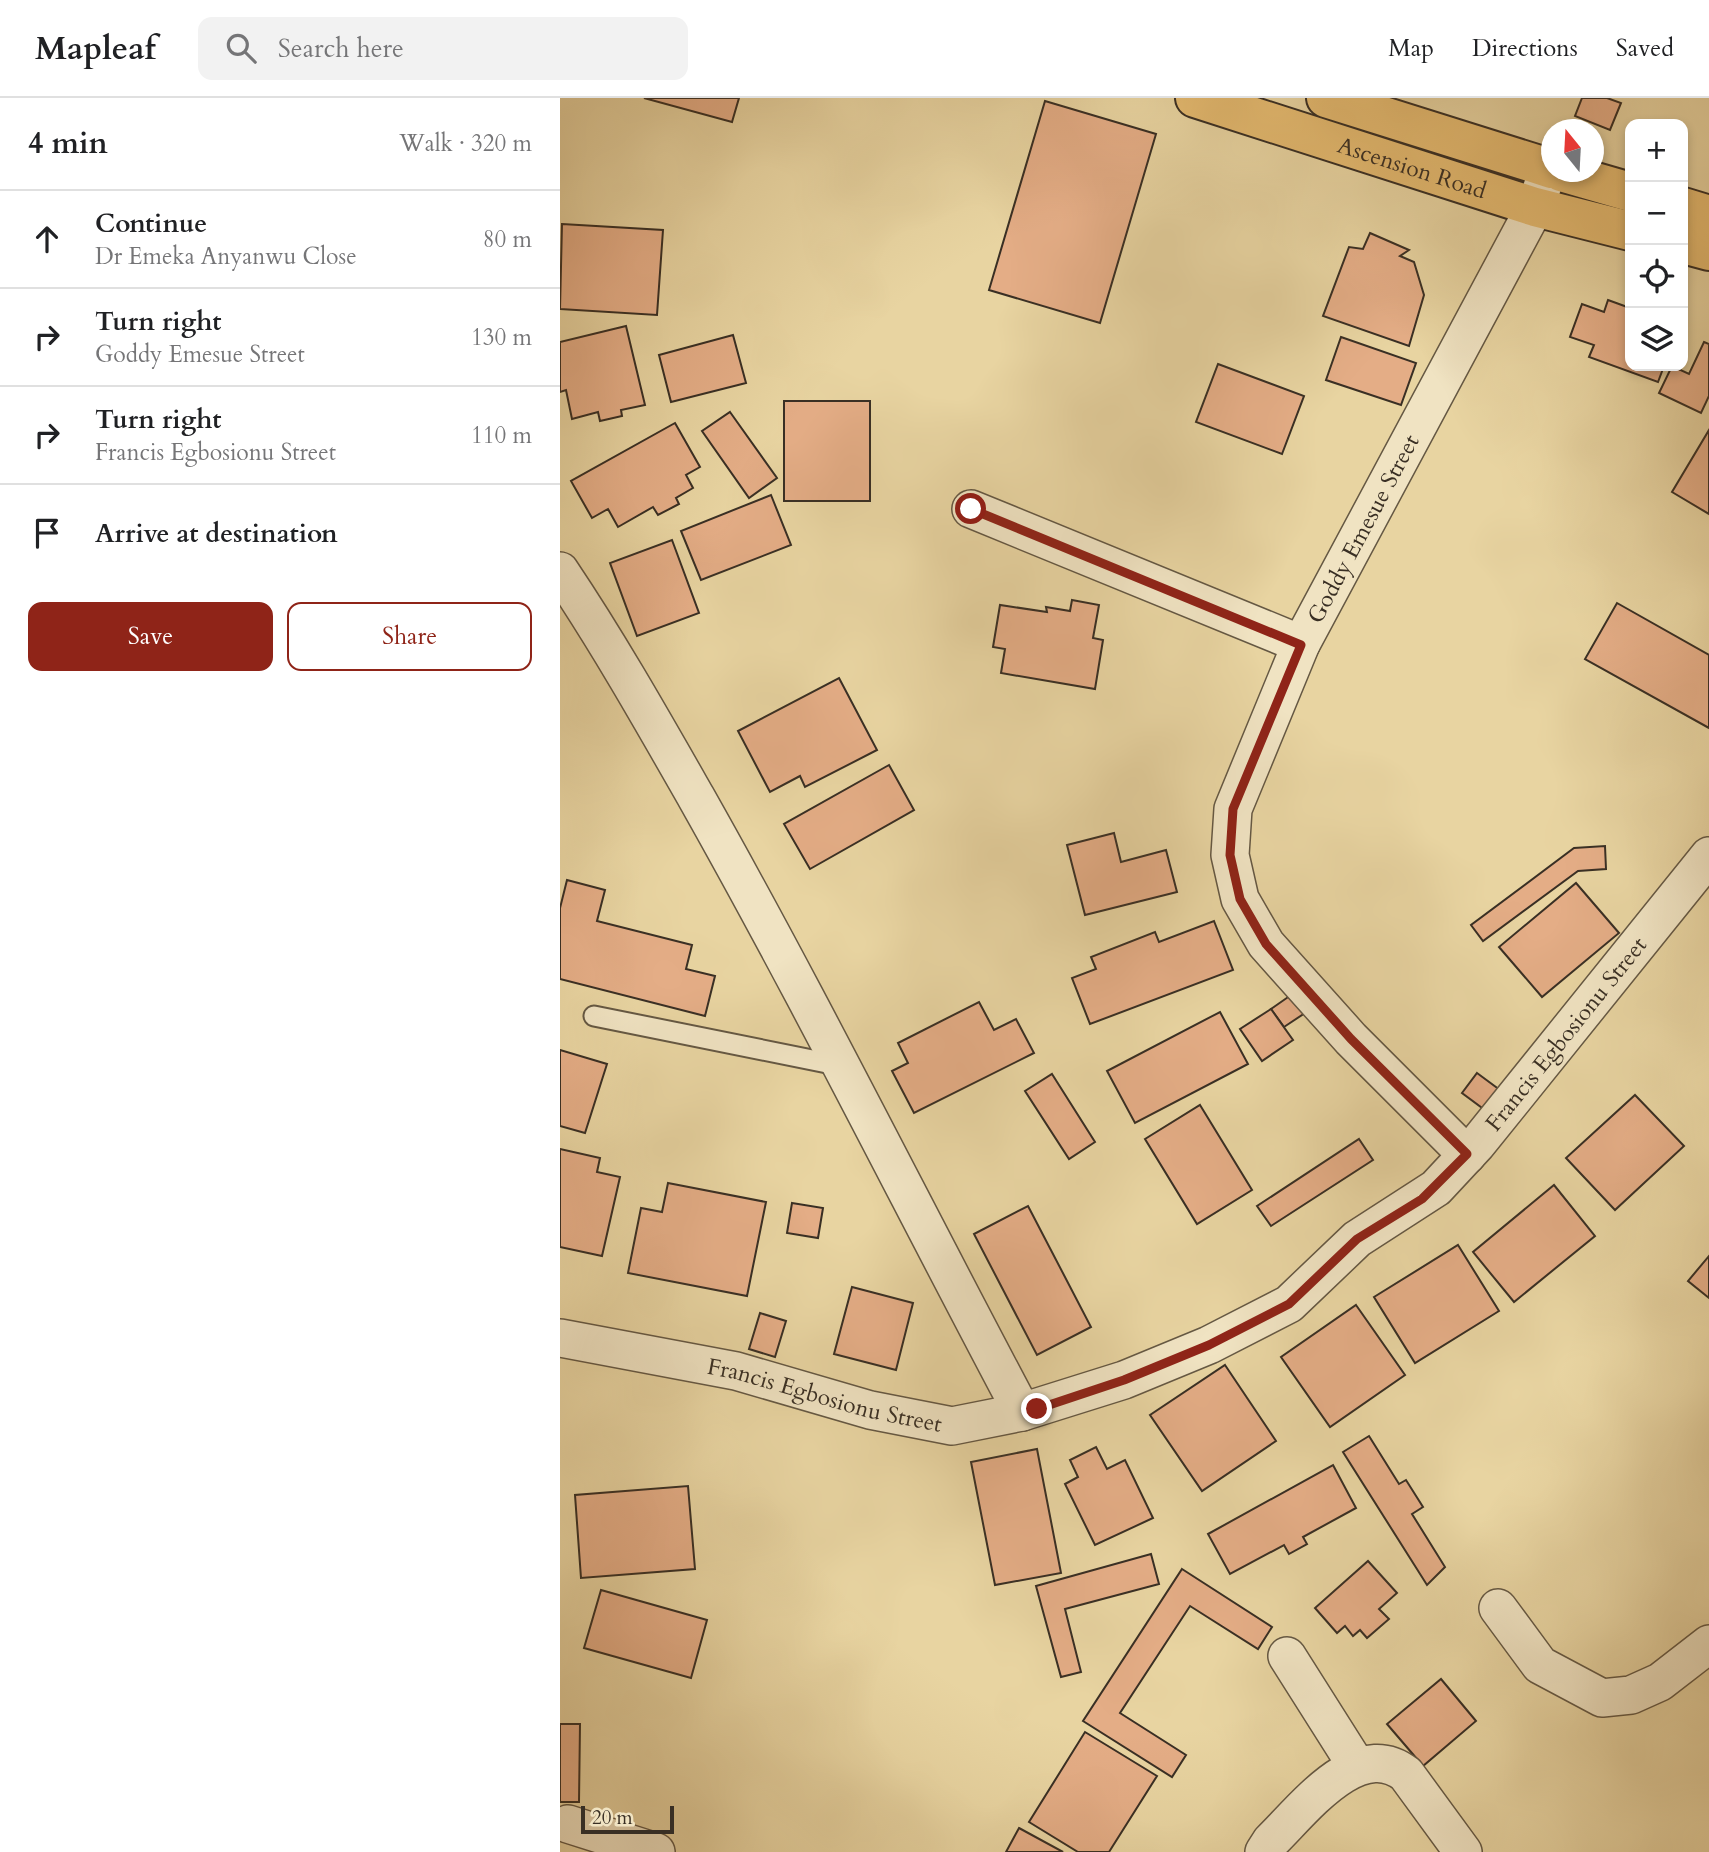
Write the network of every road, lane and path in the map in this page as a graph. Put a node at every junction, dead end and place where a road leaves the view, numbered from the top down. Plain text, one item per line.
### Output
1 (1195, 98) edge
2 (1326, 98) edge
3 (1541, 165) edge
4 (1548, 182) edge
5 (1597, 182) edge
6 (1625, 190) edge
7 (1535, 208) junction
8 (1688, 209) edge
9 (1709, 215) edge
10 (1625, 230) edge
11 (1687, 245) edge
12 (1709, 251) edge
13 (971, 509) dead end
14 (560, 570) edge
15 (1301, 645) junction
16 (1709, 856) edge
17 (594, 1016) dead end
18 (843, 1066) junction
19 (1467, 1154) junction
20 (560, 1338) edge
21 (1022, 1412) junction
22 (1498, 1608) dead end
23 (1709, 1644) edge
24 (1287, 1656) dead end
25 (1356, 1765) junction
26 (568, 1824) dead end
27 (656, 1852) edge
28 (1264, 1852) edge
29 (1463, 1852) edge

1 - 7 main road, Ascension Road
2 - 3 main road, Ascension Road
4 - 7 street, Goddy Emesue Street
5 - 6 main road, Ascension Road
7 - 10 main road, Ascension Road
7 - 15 street, Goddy Emesue Street
8 - 9 main road
11 - 12 main road
13 - 15 street
14 - 18 street
15 - 19 street, Goddy Emesue Street
16 - 19 street, Francis Egbosionu Street
17 - 18 lane
18 - 21 street
19 - 21 street, Francis Egbosionu Street
20 - 21 street, Francis Egbosionu Street
22 - 23 street
24 - 25 street
25 - 28 street
25 - 29 street
26 - 27 street

